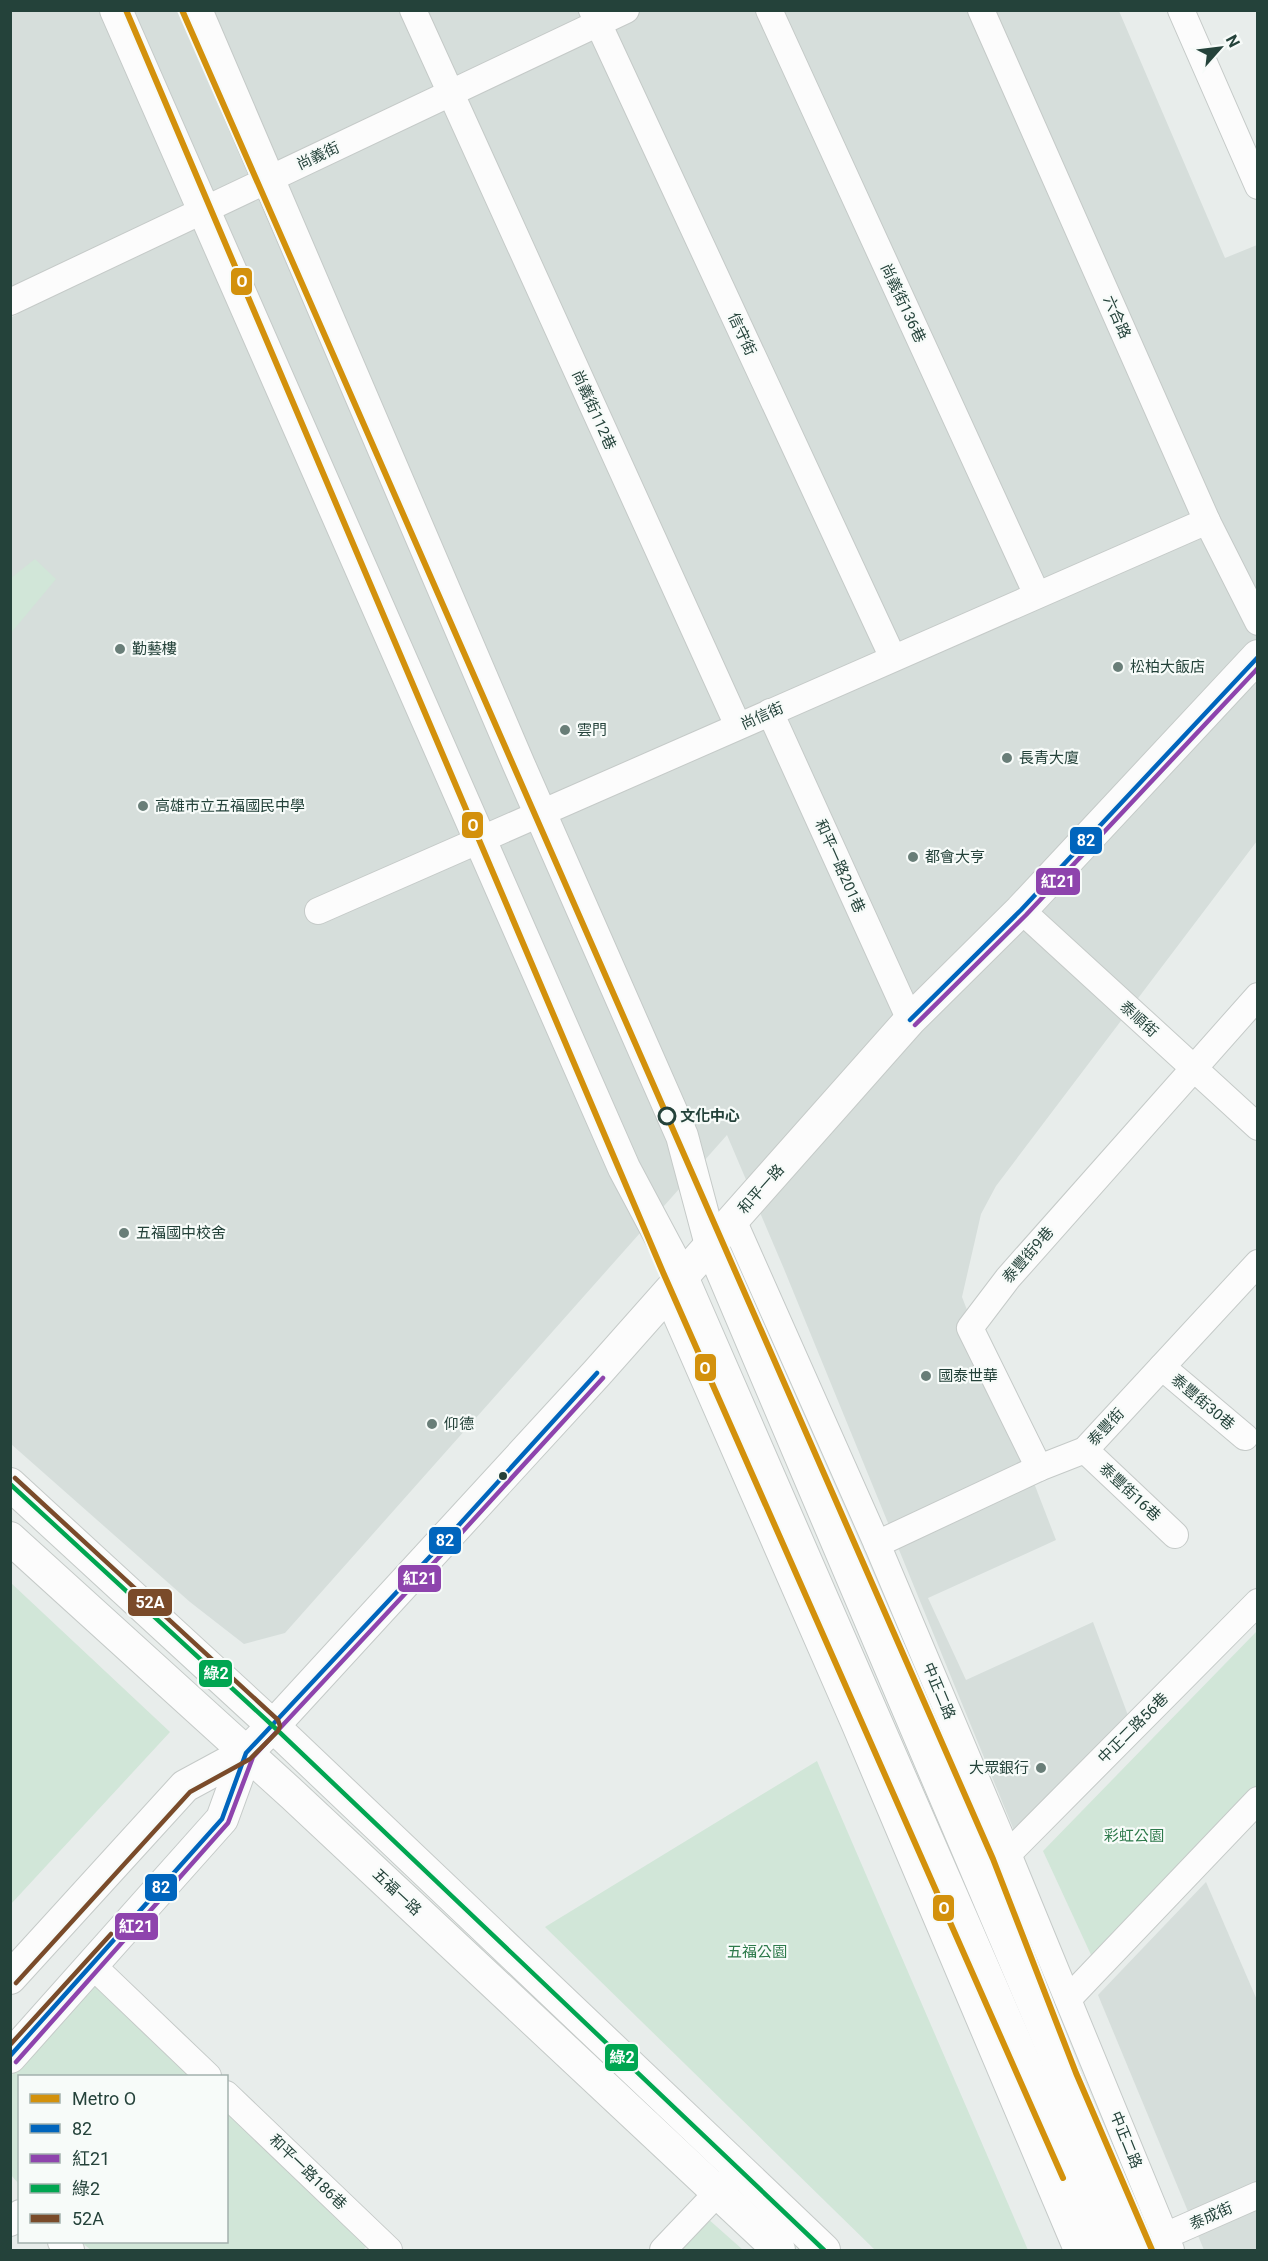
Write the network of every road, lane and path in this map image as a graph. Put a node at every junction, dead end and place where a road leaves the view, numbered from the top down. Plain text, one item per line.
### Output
1 (116, 10) edge
2 (196, 10) edge
3 (413, 10) edge
4 (626, 10) edge
5 (770, 10) edge
6 (981, 10) edge
7 (1181, 10) edge
8 (595, 16) edge
9 (450, 93) junction
10 (268, 180) junction
11 (1257, 186) edge
12 (203, 210) junction
13 (10, 302) edge
14 (1207, 521) junction
15 (1037, 595) junction
16 (1257, 622) edge
17 (1257, 656) edge
18 (892, 658) junction
19 (770, 712) junction
20 (738, 726) junction
21 (540, 813) junction
22 (480, 840) junction
23 (318, 910) dead end
24 (1021, 910) junction
25 (1257, 996) edge
26 (910, 1020) junction
27 (1193, 1068) junction
28 (1257, 1127) edge
29 (684, 1143) junction
30 (733, 1220) junction
31 (711, 1245) junction
32 (1257, 1265) edge
33 (674, 1286) junction
34 (1162, 1367) junction
35 (1245, 1437) dead end
36 (1085, 1450) junction
37 (1040, 1468) junction
38 (10, 1484) edge
39 (1174, 1534) dead end
40 (10, 1538) edge
41 (877, 1544) junction
42 (1257, 1602) edge
43 (273, 1726) junction
44 (246, 1753) junction
45 (1257, 1800) edge
46 (1008, 1854) junction
47 (93, 1966) junction
48 (10, 1978) edge
49 (1068, 1999) junction
50 (10, 2057) edge
51 (207, 2075) edge
52 (228, 2096) edge
53 (739, 2170) junction
54 (717, 2192) junction
55 (1257, 2195) edge
56 (1158, 2246) edge
57 (820, 2249) edge
58 (389, 2250) edge
59 (663, 2250) edge
60 (779, 2250) edge
61 (1077, 2250) edge
62 (1106, 2250) edge

1 - 12 street
2 - 10 street, 中正二路
3 - 9 street, 尚義街112巷
4 - 8 street, 尚義街
5 - 15 street, 尚義街136巷
6 - 14 street, 六合路
7 - 11 street
8 - 9 street, 尚義街
8 - 18 street, 信守街
9 - 10 street, 尚義街
9 - 20 street, 尚義街112巷
10 - 12 street, 尚義街
10 - 21 street, 中正二路
12 - 13 street, 尚義街
12 - 22 street
14 - 15 street, 尚信街
14 - 16 street, 六合路
15 - 18 street, 尚信街
17 - 24 street, 和平一路
18 - 19 street, 尚信街
19 - 20 street, 尚信街
19 - 26 street, 和平一路201巷
20 - 21 street, 尚信街
21 - 22 street, 尚信街
21 - 29 street, 中正二路
22 - 23 street, 尚信街
22 - 33 street
24 - 26 street, 和平一路
24 - 27 street, 泰順街
25 - 27 street
26 - 30 street, 和平一路
27 - 28 street, 泰順街
27 - 37 street, 泰豐街9巷
29 - 30 street, 中正二路
29 - 31 street, 中正二路
30 - 31 street, 和平一路
30 - 41 street, 中正二路
31 - 33 street, 和平一路
31 - 56 street, 中正二路
32 - 34 street, 泰豐街
33 - 43 street, 和平一路
33 - 61 street
33 - 62 street
34 - 35 street, 泰豐街30巷
34 - 36 street, 泰豐街
36 - 37 street, 泰豐街
36 - 39 street, 泰豐街16巷
37 - 41 street, 泰豐街
38 - 43 street
40 - 44 street, 五福一路
41 - 46 street, 中正二路
42 - 46 street, 中正二路56巷
43 - 44 street, 和平一路
43 - 53 street
44 - 47 street, 和平一路
44 - 48 street, 和平一路
44 - 54 street, 五福一路
45 - 49 street
46 - 49 street, 中正二路
47 - 50 street, 和平一路
47 - 51 street
49 - 56 street, 中正二路
52 - 58 street, 和平一路186巷
53 - 54 street
53 - 57 street
54 - 59 street
54 - 60 street, 五福一路
55 - 56 street, 泰成街

